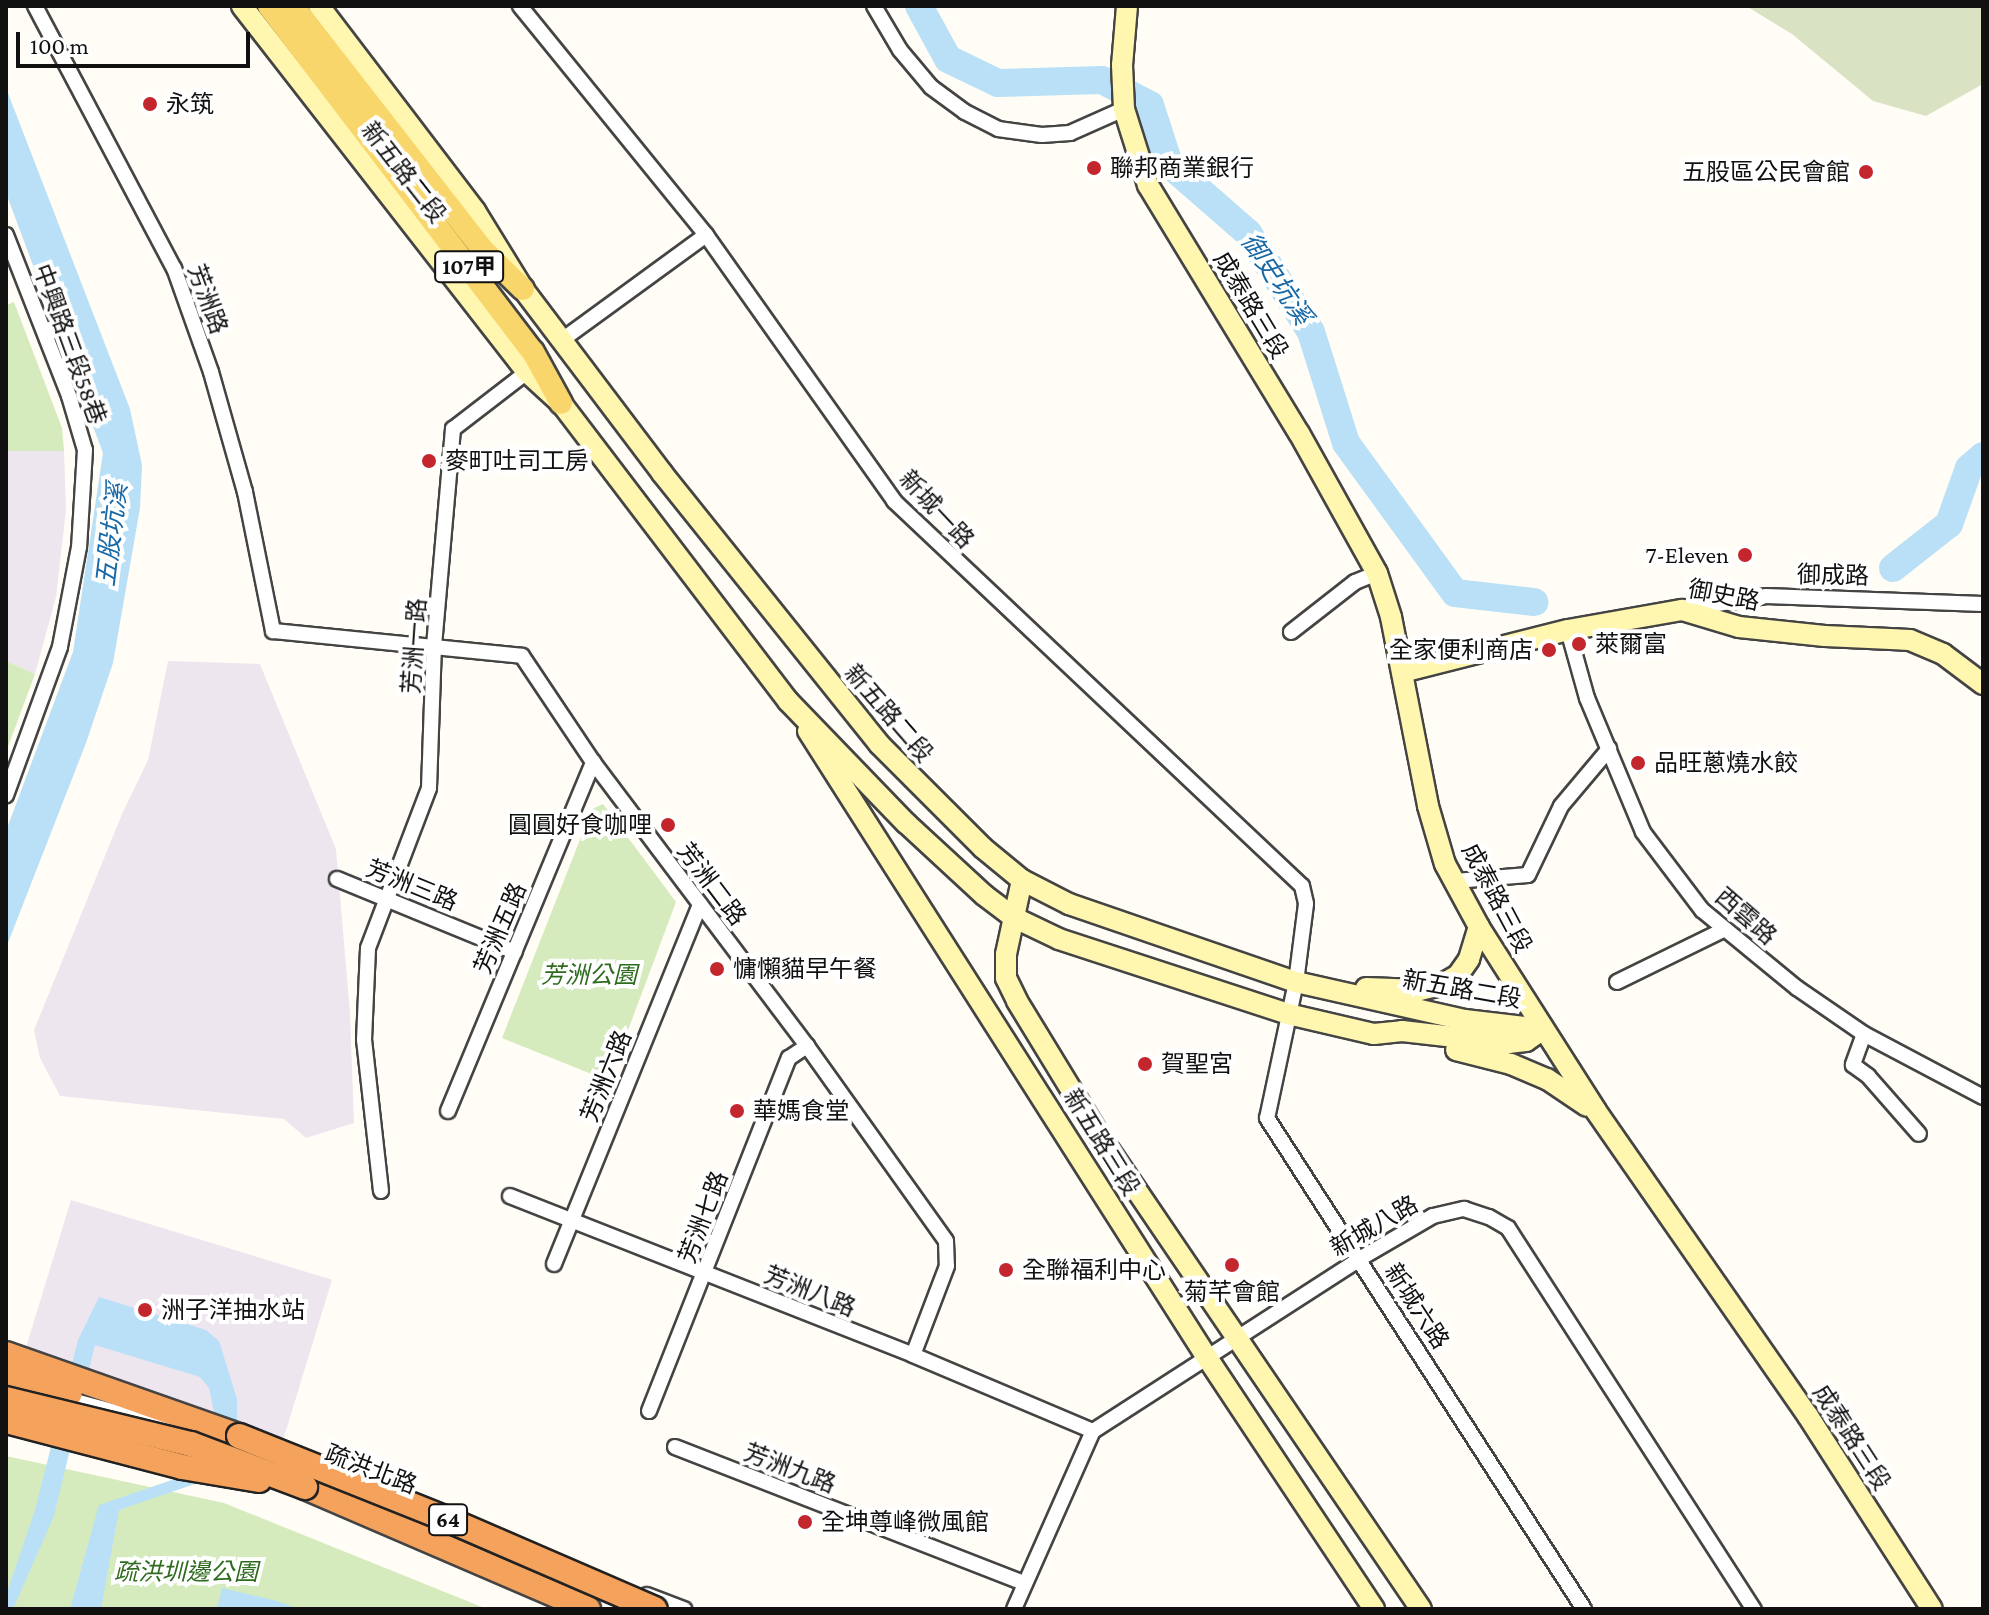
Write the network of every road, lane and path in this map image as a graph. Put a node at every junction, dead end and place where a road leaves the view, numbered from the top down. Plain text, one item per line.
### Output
1 (35, 6) edge
2 (242, 6) edge
3 (269, 6) edge
4 (293, 6) edge
5 (319, 6) edge
6 (520, 6) edge
7 (874, 6) edge
8 (1127, 6) edge
9 (1124, 109) junction
10 (375, 129) junction
11 (6, 235) edge
12 (706, 235) junction
13 (523, 289) junction
14 (562, 340) junction
15 (527, 372) junction
16 (561, 403) junction
17 (1377, 573) junction
18 (1983, 604) edge
19 (1682, 610) junction
20 (1568, 630) junction
21 (273, 631) joint
22 (1291, 632) dead end
23 (434, 646) junction
24 (1402, 672) junction
25 (1983, 684) edge
26 (788, 701) junction
27 (1609, 749) junction
28 (593, 762) junction
29 (6, 795) edge
30 (337, 879) dead end
31 (1022, 880) junction
32 (1455, 881) junction
33 (387, 897) junction
34 (700, 905) junction
35 (1013, 917) junction
36 (1479, 927) junction
37 (1725, 929) junction
38 (515, 952) junction
39 (1296, 982) junction
40 (1617, 982) dead end
41 (1288, 1014) junction
42 (1543, 1029) junction
43 (1374, 1034) junction
44 (1864, 1034) junction
45 (807, 1046) junction
46 (1983, 1097) edge
47 (448, 1111) dead end
48 (1596, 1111) junction
49 (1919, 1134) dead end
50 (381, 1191) dead end
51 (510, 1196) dead end
52 (571, 1220) junction
53 (1361, 1258) junction
54 (554, 1264) dead end
55 (705, 1273) junction
56 (1237, 1338) junction
57 (6, 1354) edge
58 (913, 1355) junction
59 (1206, 1356) junction
60 (6, 1376) edge
61 (6, 1384) edge
62 (36, 1390) junction
63 (6, 1399) edge
64 (101, 1407) junction
65 (649, 1411) dead end
66 (16, 1427) edge
67 (1093, 1431) junction
68 (239, 1436) junction
69 (6, 1437) edge
70 (675, 1447) dead end
71 (305, 1487) junction
72 (1024, 1583) junction
73 (588, 1609) edge
74 (655, 1609) edge
75 (684, 1609) edge
76 (1014, 1609) edge
77 (1374, 1609) edge
78 (1421, 1609) edge
79 (1584, 1609) edge
80 (1754, 1609) edge
81 (1932, 1609) edge

1 - 21 street, 芳洲路
2 - 15 main road, 新五路二段 / 107甲
3 - 10 main road, 新五路二段 / 107甲
4 - 10 main road, 新五路二段 / 107甲
5 - 13 main road, 新五路二段 / 107甲
6 - 12 street, 新城一路
7 - 9 street
8 - 9 main road, 成泰路三段
9 - 17 main road, 成泰路三段
10 - 13 main road, 新五路二段 / 107甲
10 - 16 main road, 新五路二段 / 107甲
11 - 29 street, 中興路三段58巷
12 - 14 street
12 - 39 street, 新城一路
13 - 14 main road, 新五路二段 / 107甲
14 - 31 main road, 新五路二段 / 107甲
15 - 16 main road, 新五路二段 / 107甲
15 - 23 street, 芳洲一路
16 - 26 main road, 新五路二段 / 107甲
17 - 22 street
17 - 24 main road, 成泰路三段
18 - 19 street, 御成路
19 - 20 main road, 御史路
19 - 25 main road, 御史路
20 - 24 main road, 御史路
20 - 27 street, 西雲路
21 - 23 street, 芳洲二路
23 - 28 street, 芳洲二路
23 - 33 street, 芳洲一路
24 - 32 main road, 成泰路三段
26 - 35 main road, 新五路二段 / 107甲
26 - 59 main road, 新五路三段
27 - 32 street
27 - 37 street, 西雲路
28 - 34 street, 芳洲二路
28 - 38 street, 芳洲五路
30 - 33 street, 芳洲三路
31 - 35 main road, 新五路三段
31 - 39 main road, 新五路二段 / 107甲
32 - 36 main road, 成泰路三段
33 - 38 street, 芳洲三路
33 - 50 street, 芳洲一路
34 - 45 street, 芳洲二路
34 - 52 street, 芳洲六路
35 - 41 main road, 新五路二段 / 107甲
35 - 56 main road, 新五路三段
36 - 39 main road
36 - 42 main road, 成泰路三段
37 - 40 street
37 - 44 street, 西雲路
38 - 47 street, 芳洲五路
39 - 41 street, 新城一路
39 - 42 main road, 新五路二段 / 107甲
41 - 43 main road, 新五路二段 / 107甲
41 - 53 street, 新城六路
42 - 43 main road, 新五路二段 / 107甲
42 - 48 main road, 成泰路三段
43 - 48 main road
44 - 46 street, 西雲路
44 - 49 street
45 - 55 street, 芳洲七路
45 - 58 street, 芳洲二路
48 - 81 main road, 成泰路三段
51 - 52 street, 芳洲八路
52 - 54 street, 芳洲六路
52 - 55 street, 芳洲八路
53 - 56 street, 新城八路
53 - 79 street, 新城六路
53 - 80 street, 新城八路
55 - 58 street, 芳洲八路
55 - 65 street, 芳洲七路
56 - 59 street, 新城八路
56 - 78 main road, 新五路三段
57 - 68 highway
58 - 67 street, 芳洲八路
59 - 67 street, 新城八路
59 - 77 main road, 新五路三段
60 - 68 highway, 64
61 - 62 street, 疏洪北路
62 - 64 street, 疏洪北路
62 - 66 street
63 - 71 highway, 64, bridge
64 - 66 street
64 - 75 street, 疏洪北路
66 - 69 street
66 - 71 highway, bridge
67 - 72 street
68 - 74 highway, 64, bridge
70 - 72 street, 芳洲九路
71 - 73 highway, 64
72 - 76 street

